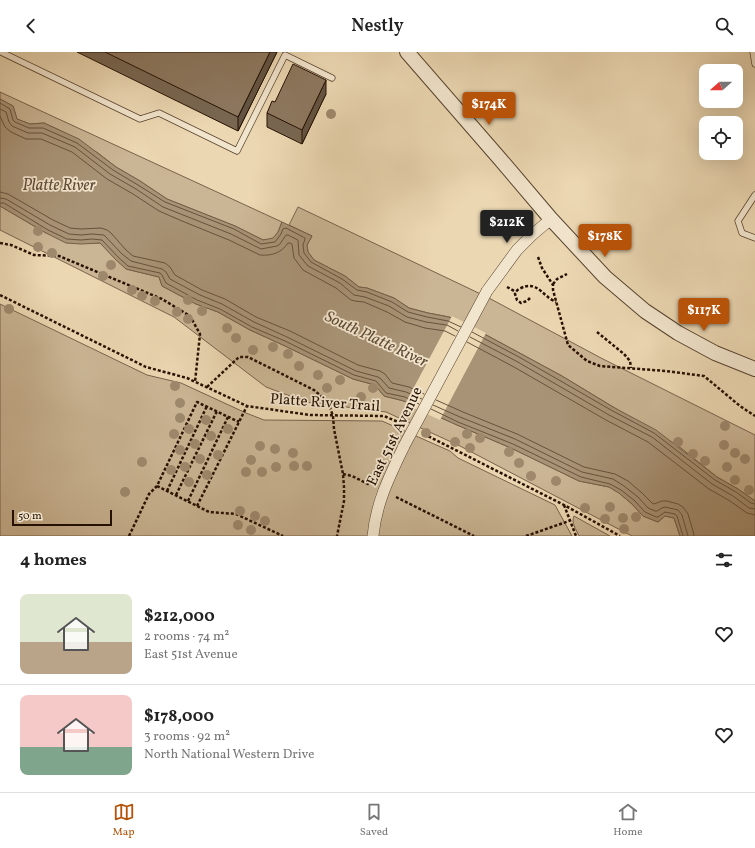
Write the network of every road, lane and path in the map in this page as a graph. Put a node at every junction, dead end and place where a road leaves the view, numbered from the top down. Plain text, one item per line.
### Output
1 (1, 52) edge
2 (406, 52) edge
3 (753, 52) edge
4 (755, 64) edge
5 (332, 78) dead end
6 (755, 195) edge
7 (551, 219) junction
8 (755, 238) edge
9 (0, 243) edge
10 (538, 257) dead end
11 (567, 274) dead end
12 (553, 285) junction
13 (507, 287) dead end
14 (516, 292) junction
15 (0, 295) edge
16 (530, 298) dead end
17 (557, 303) junction
18 (597, 332) dead end
19 (631, 368) junction
20 (755, 369) edge
21 (195, 382) junction
22 (207, 387) junction
23 (207, 406) junction
24 (246, 406) junction
25 (216, 411) junction
26 (333, 416) junction
27 (755, 416) edge
28 (228, 417) junction
29 (239, 422) junction
30 (406, 426) dead end
31 (420, 432) dead end
32 (343, 474) junction
33 (370, 485) dead end
34 (156, 486) junction
35 (166, 491) junction
36 (176, 495) junction
37 (396, 497) dead end
38 (188, 501) junction
39 (564, 505) junction
40 (197, 506) junction
41 (569, 521) junction
42 (129, 536) edge
43 (283, 536) edge
44 (337, 536) edge
45 (373, 536) edge
46 (474, 536) edge
47 (526, 536) edge
48 (576, 536) edge
49 (620, 536) edge

1 - 5 lane
2 - 7 street
3 - 4 lane
6 - 8 lane
7 - 20 street
7 - 45 street, East 51st Avenue, bridge
9 - 21 path
10 - 12 path
11 - 12 path
12 - 17 path
13 - 14 path
14 - 16 path
14 - 17 path
15 - 21 path, Platte River Trail
17 - 19 path
18 - 19 path
19 - 27 path
21 - 22 path, Platte River Trail
22 - 24 path, Platte River Trail
22 - 26 path
23 - 25 path
23 - 34 path
23 - 35 path
24 - 26 path, Platte River Trail
24 - 29 path
25 - 28 path
25 - 36 path
26 - 30 path, Platte River Trail
26 - 32 path
28 - 29 path
28 - 38 path
29 - 40 path
31 - 39 path
32 - 33 path
32 - 44 path
34 - 35 path
34 - 42 path
35 - 36 path
36 - 38 path
37 - 46 path
38 - 40 path
39 - 41 path
39 - 49 path
40 - 43 path
41 - 47 path
41 - 48 path

